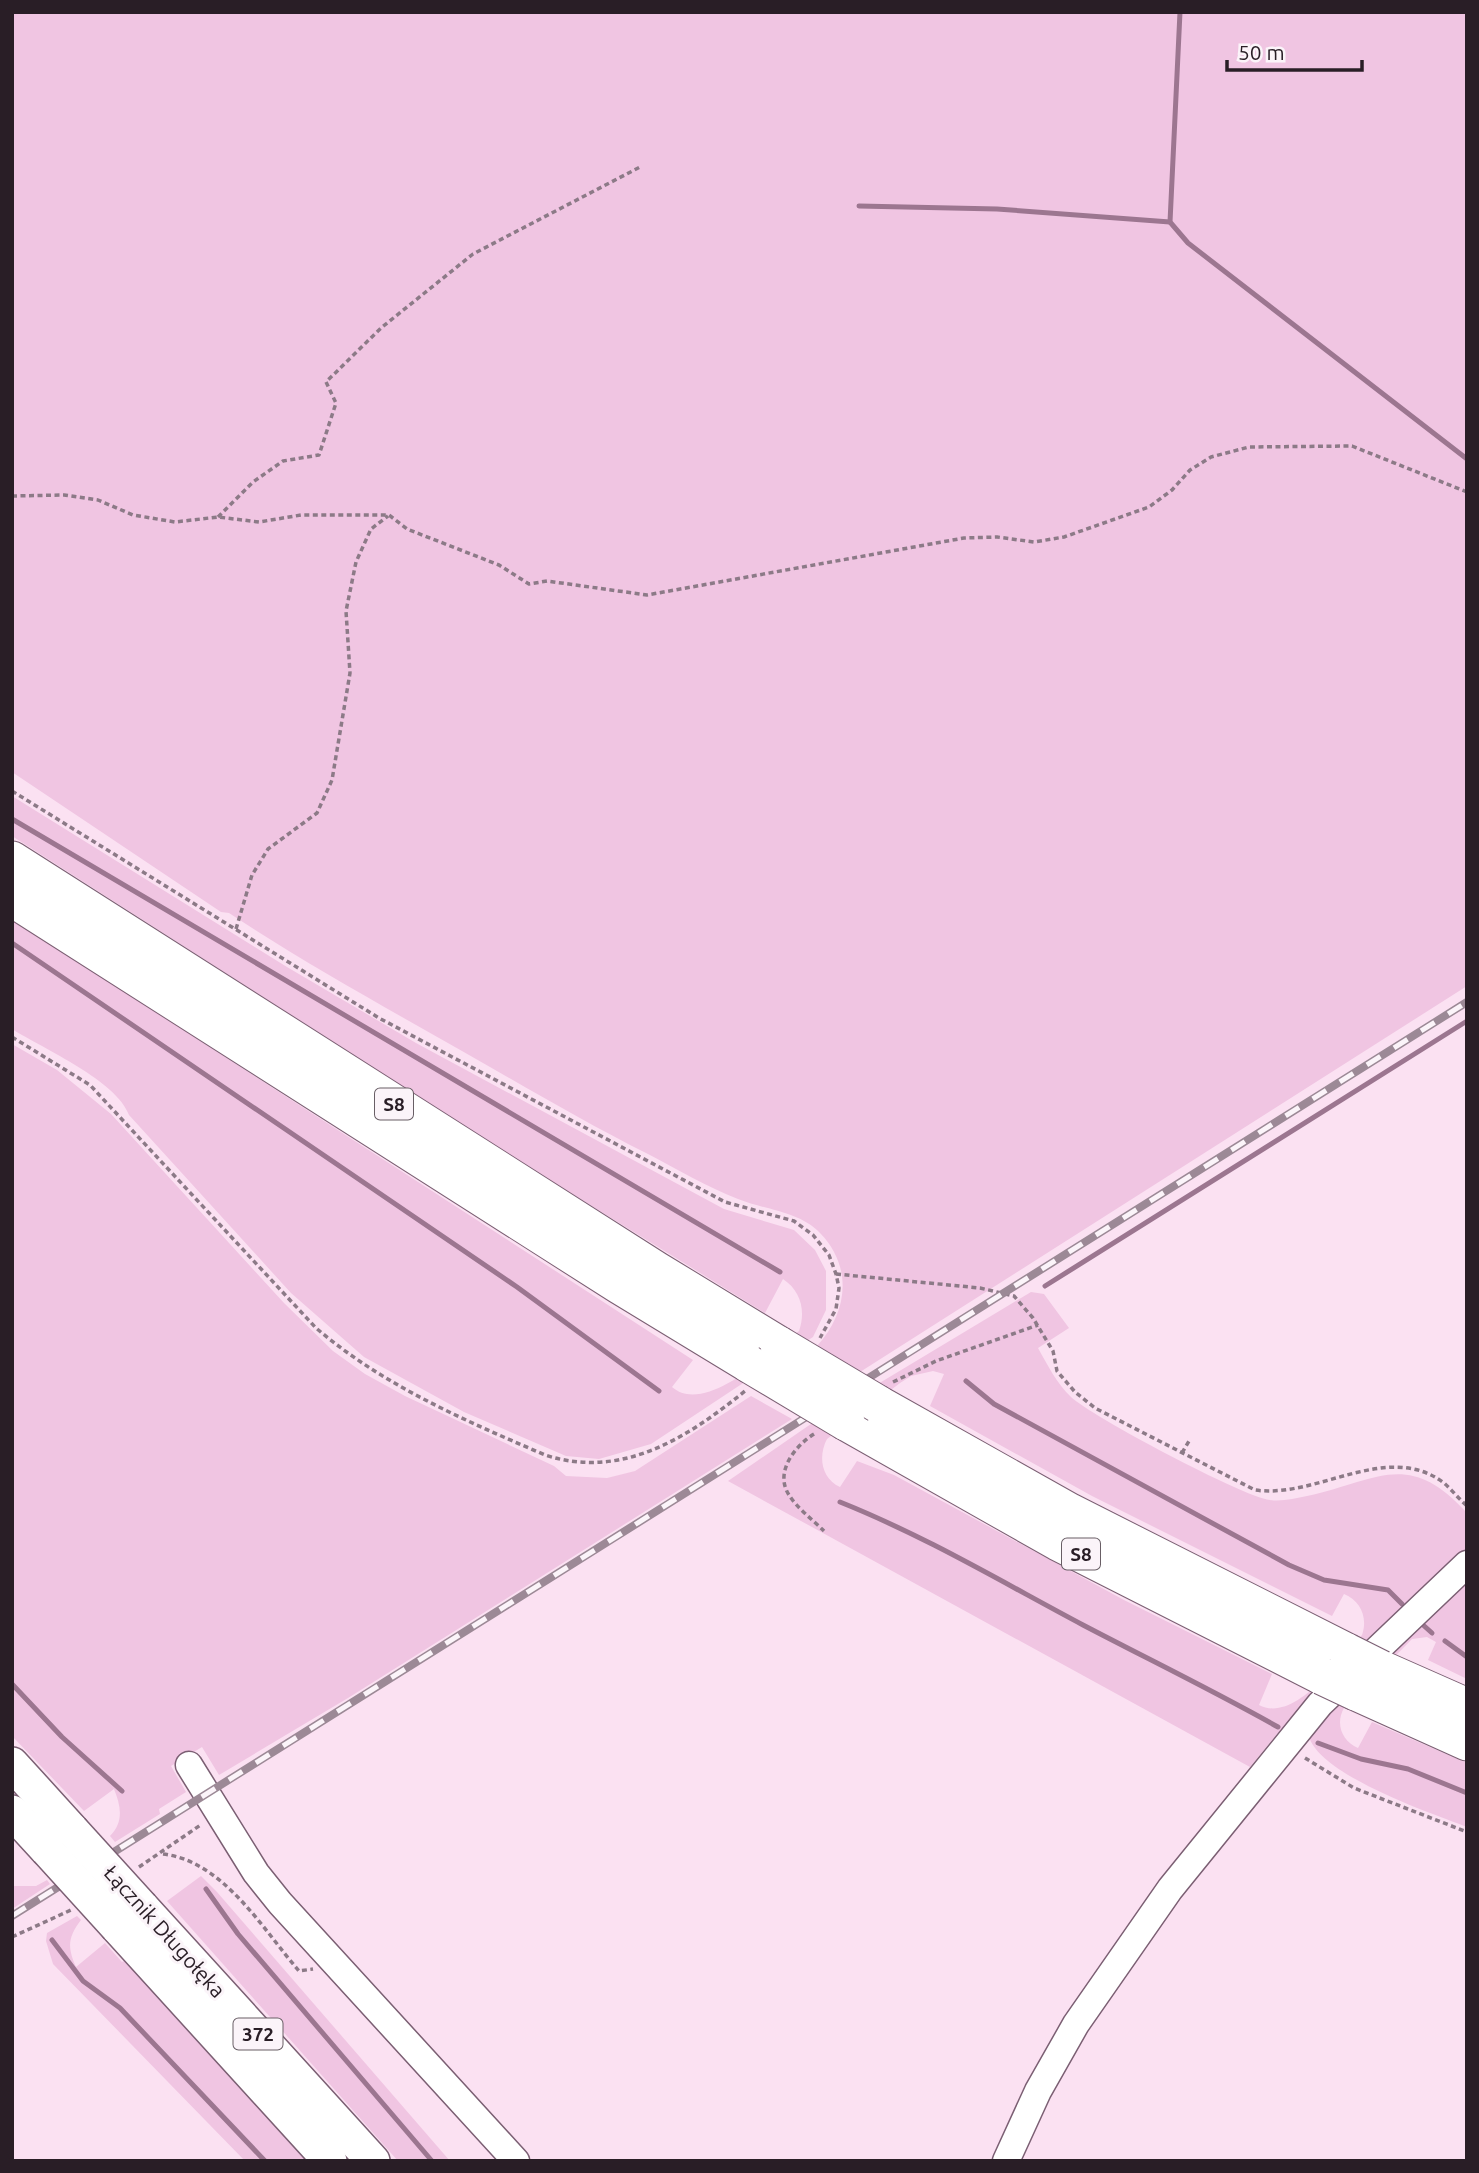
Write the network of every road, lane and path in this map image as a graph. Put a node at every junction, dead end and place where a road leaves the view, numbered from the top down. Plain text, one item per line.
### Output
1 (642, 166) dead end
2 (1467, 492) edge
3 (12, 496) edge
4 (389, 515) junction
5 (218, 517) junction
6 (12, 860) edge
7 (12, 898) edge
8 (236, 930) dead end
9 (836, 1274) dead end
10 (764, 1355) junction
11 (1189, 1441) dead end
12 (1182, 1453) junction
13 (1467, 1506) edge
14 (1467, 1564) edge
15 (1334, 1664) junction
16 (1369, 1680) junction
17 (1467, 1707) edge
18 (1467, 1742) edge
19 (1285, 1745) junction
20 (12, 1764) edge
21 (189, 1765) dead end
22 (12, 1812) edge
23 (218, 1814) junction
24 (1467, 1832) edge
25 (59, 1840) junction
26 (130, 1917) junction
27 (299, 1971) dead end
28 (330, 2161) edge
29 (373, 2161) edge
30 (516, 2161) edge
31 (1006, 2161) edge

1 - 5 path
2 - 4 path
3 - 5 path
4 - 5 path
4 - 8 path
6 - 10 highway, S8
7 - 10 highway, S8
9 - 12 path
10 - 15 highway, S8, bridge
10 - 15 highway, S8, bridge
11 - 12 path
12 - 13 path
14 - 19 street
15 - 16 highway, S8, bridge
16 - 17 highway, S8
16 - 18 highway, S8
19 - 24 path
19 - 31 street
20 - 25 main road, Łącznik Długołęka / 372
21 - 23 street
22 - 25 main road, Łącznik Długołęka / 372
23 - 27 path
23 - 30 street
25 - 26 main road, Łącznik Długołęka / 372, bridge
26 - 28 main road, Łącznik Długołęka / 372
26 - 29 main road, Łącznik Długołęka / 372

